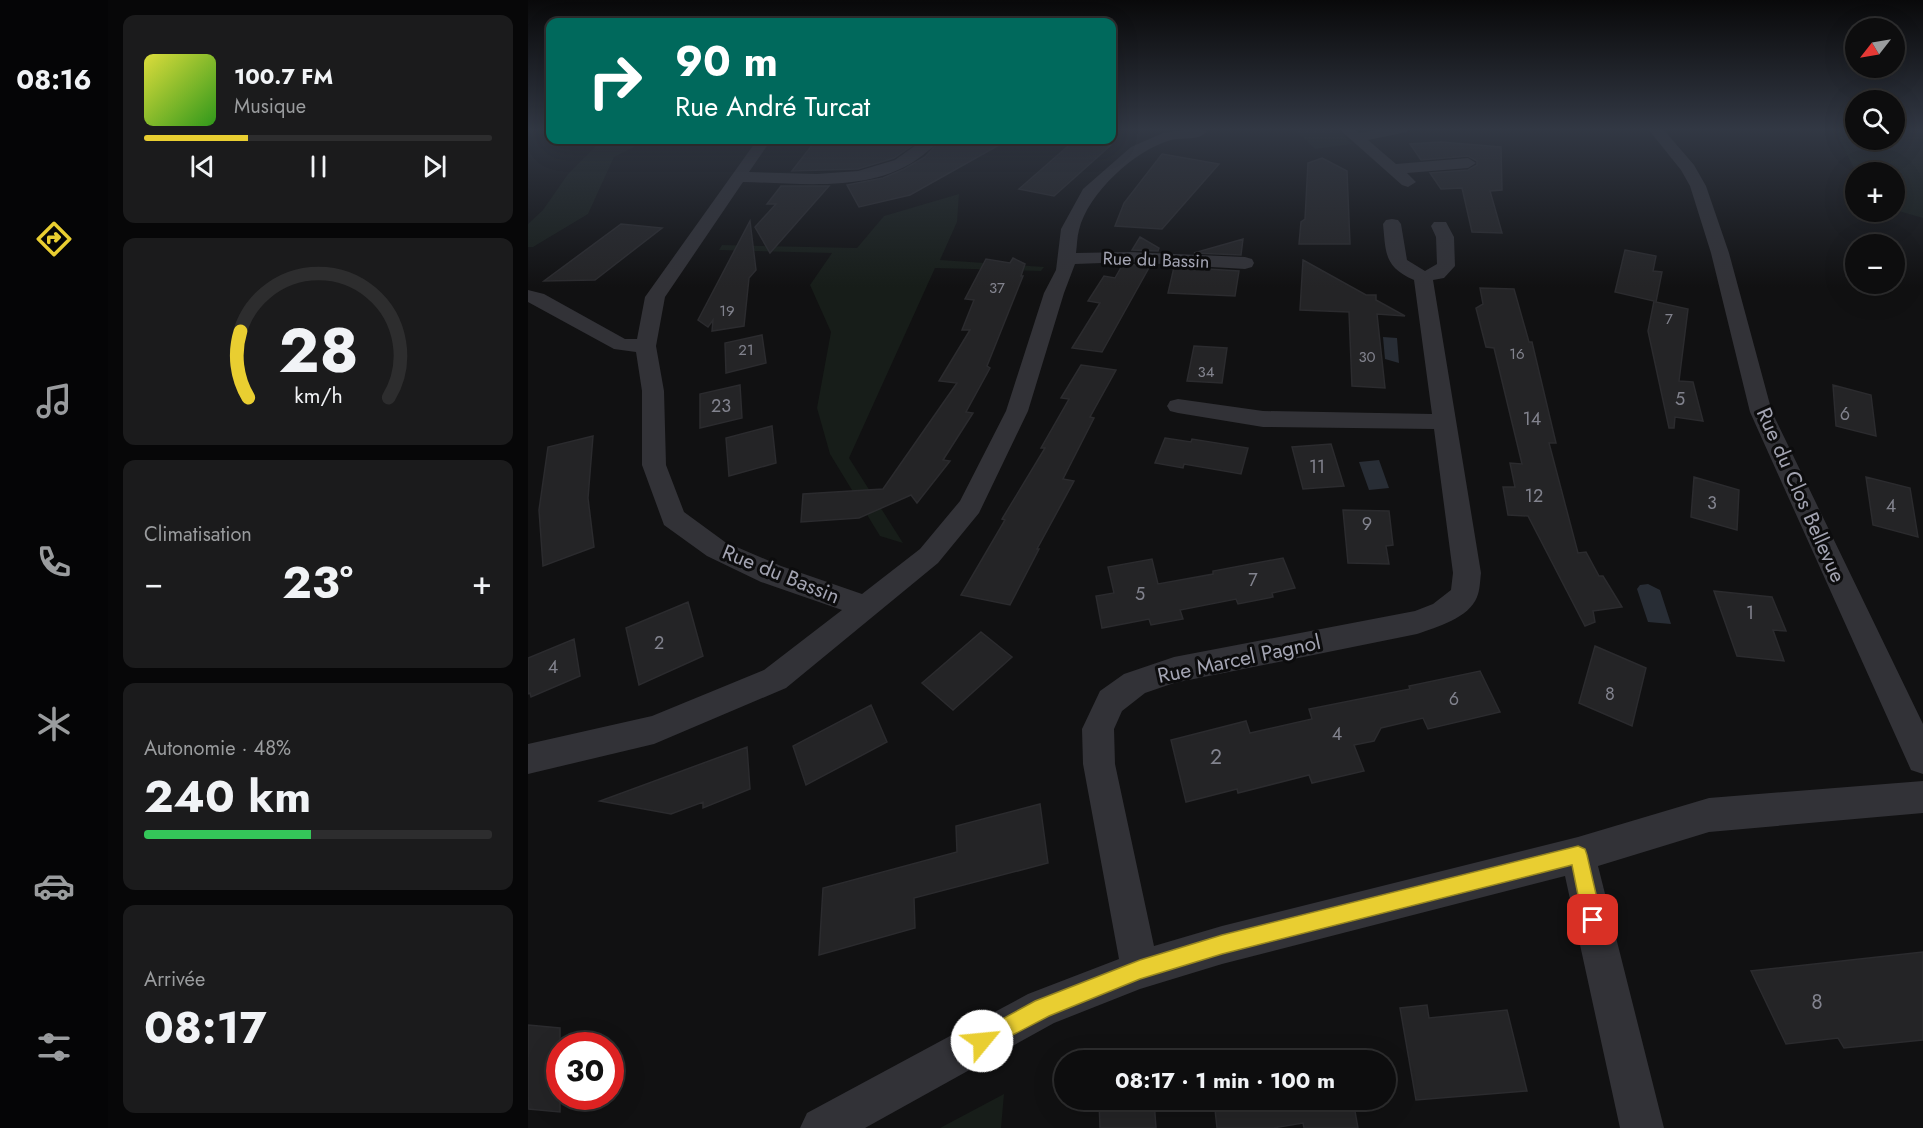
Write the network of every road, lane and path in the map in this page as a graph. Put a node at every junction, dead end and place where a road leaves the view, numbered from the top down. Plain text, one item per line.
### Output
1 (734, 182) edge
2 (1100, 182) edge
3 (1696, 182) edge
4 (1392, 224) dead end
5 (1440, 226) dead end
6 (1067, 259) junction
7 (1245, 263) dead end
8 (1423, 277) junction
9 (528, 296) edge
10 (646, 346) junction
11 (1178, 406) dead end
12 (1443, 422) junction
13 (866, 608) junction
14 (528, 759) edge
15 (1923, 759) edge
16 (1923, 797) edge
17 (1578, 855) junction
18 (1140, 970) junction
19 (822, 1128) edge
20 (1642, 1128) edge

1 - 10 street, Rue du Bassin
2 - 6 street, Rue du Bassin
3 - 15 street, Rue du Clos Bellevue
4 - 8 street
5 - 8 street
6 - 7 street, Rue du Bassin
6 - 13 street, Rue du Bassin
8 - 12 street, Rue Marcel Pagnol
9 - 10 street
10 - 13 street, Rue du Bassin
11 - 12 street
12 - 18 street, Rue Marcel Pagnol
13 - 14 street
16 - 17 street
17 - 18 street
17 - 20 street
18 - 19 street

